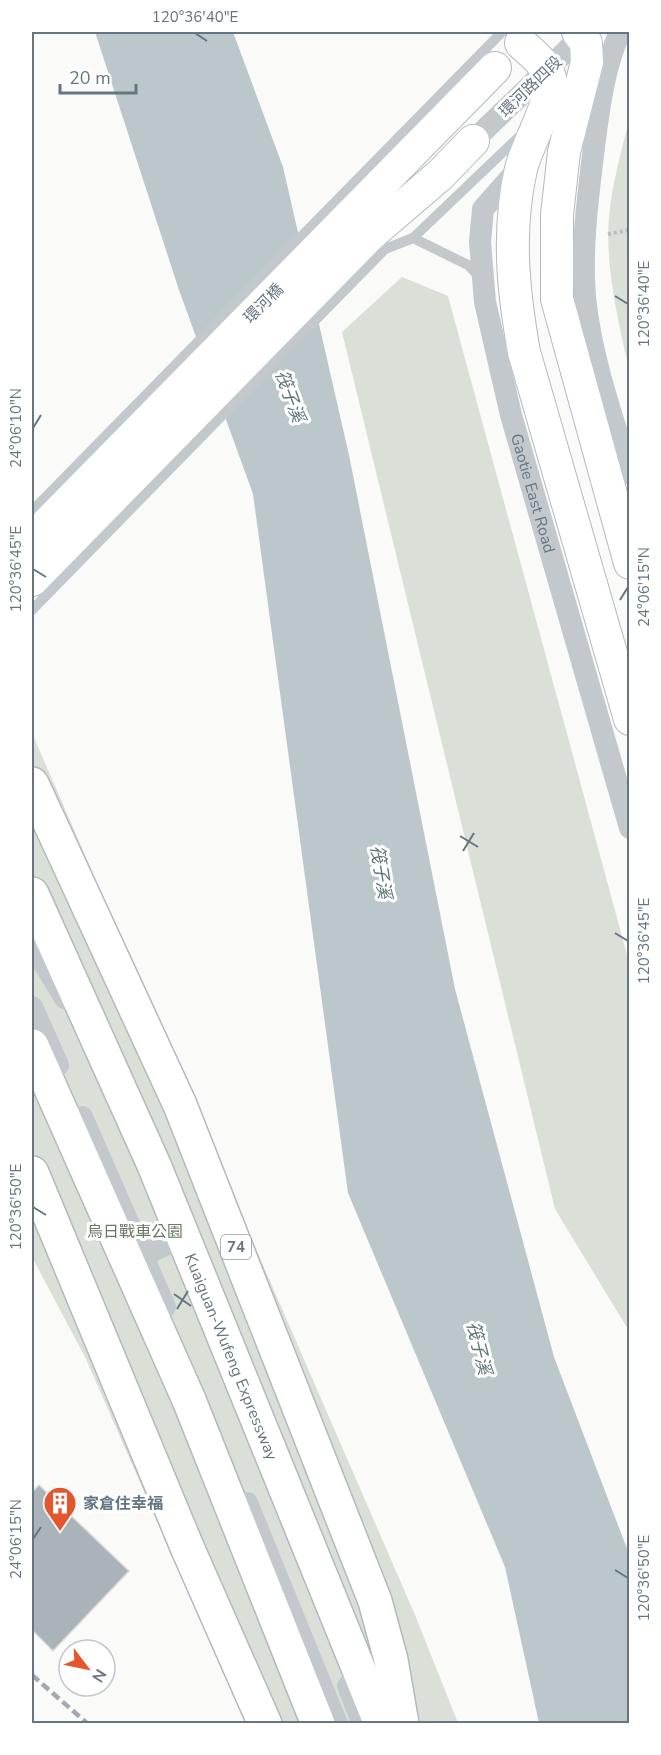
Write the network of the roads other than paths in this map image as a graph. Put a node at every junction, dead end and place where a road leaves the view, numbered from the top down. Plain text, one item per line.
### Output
1 (582, 33) edge
2 (519, 34) edge
3 (620, 35) edge
4 (495, 68) joint
5 (547, 69) junction
6 (585, 72) junction
7 (540, 117) junction
8 (473, 141) joint
9 (521, 166) junction
10 (413, 238) junction
11 (481, 278) junction
12 (630, 474) edge
13 (32, 511) edge
14 (32, 539) edge
15 (630, 563) edge
16 (32, 580) edge
17 (32, 610) edge
18 (630, 719) edge
19 (32, 784) edge
20 (630, 828) edge
21 (32, 894) edge
22 (32, 944) edge
23 (32, 1007) edge
24 (32, 1046) edge
25 (32, 1173) edge
26 (170, 1243) junction
27 (143, 1255) junction
28 (265, 1724) edge
29 (318, 1724) edge
30 (337, 1724) edge
31 (363, 1724) edge
32 (381, 1724) edge
33 (402, 1724) edge

1 - 5 street, 環河路四段
1 - 6 street
2 - 4 street
2 - 5 street
2 - 13 lane
3 - 6 street, 環河路四段
3 - 12 street
4 - 14 street, 環河橋
5 - 7 street, Gaotie East Road
5 - 8 street, 環河路四段
6 - 7 street, 環河路四段
6 - 15 street
7 - 9 street, Gaotie East Road
7 - 10 lane
8 - 16 street, 環河橋
9 - 11 street, Gaotie East Road
9 - 18 street, Gaotie East Road
10 - 11 lane
10 - 17 lane
11 - 20 street, Gaotie East Road
19 - 33 highway, 74
21 - 32 highway, Kuaiguan-Wufeng Expressway
22 - 26 street
23 - 27 street
24 - 29 highway
25 - 28 highway
26 - 27 street
26 - 31 street
27 - 30 street

